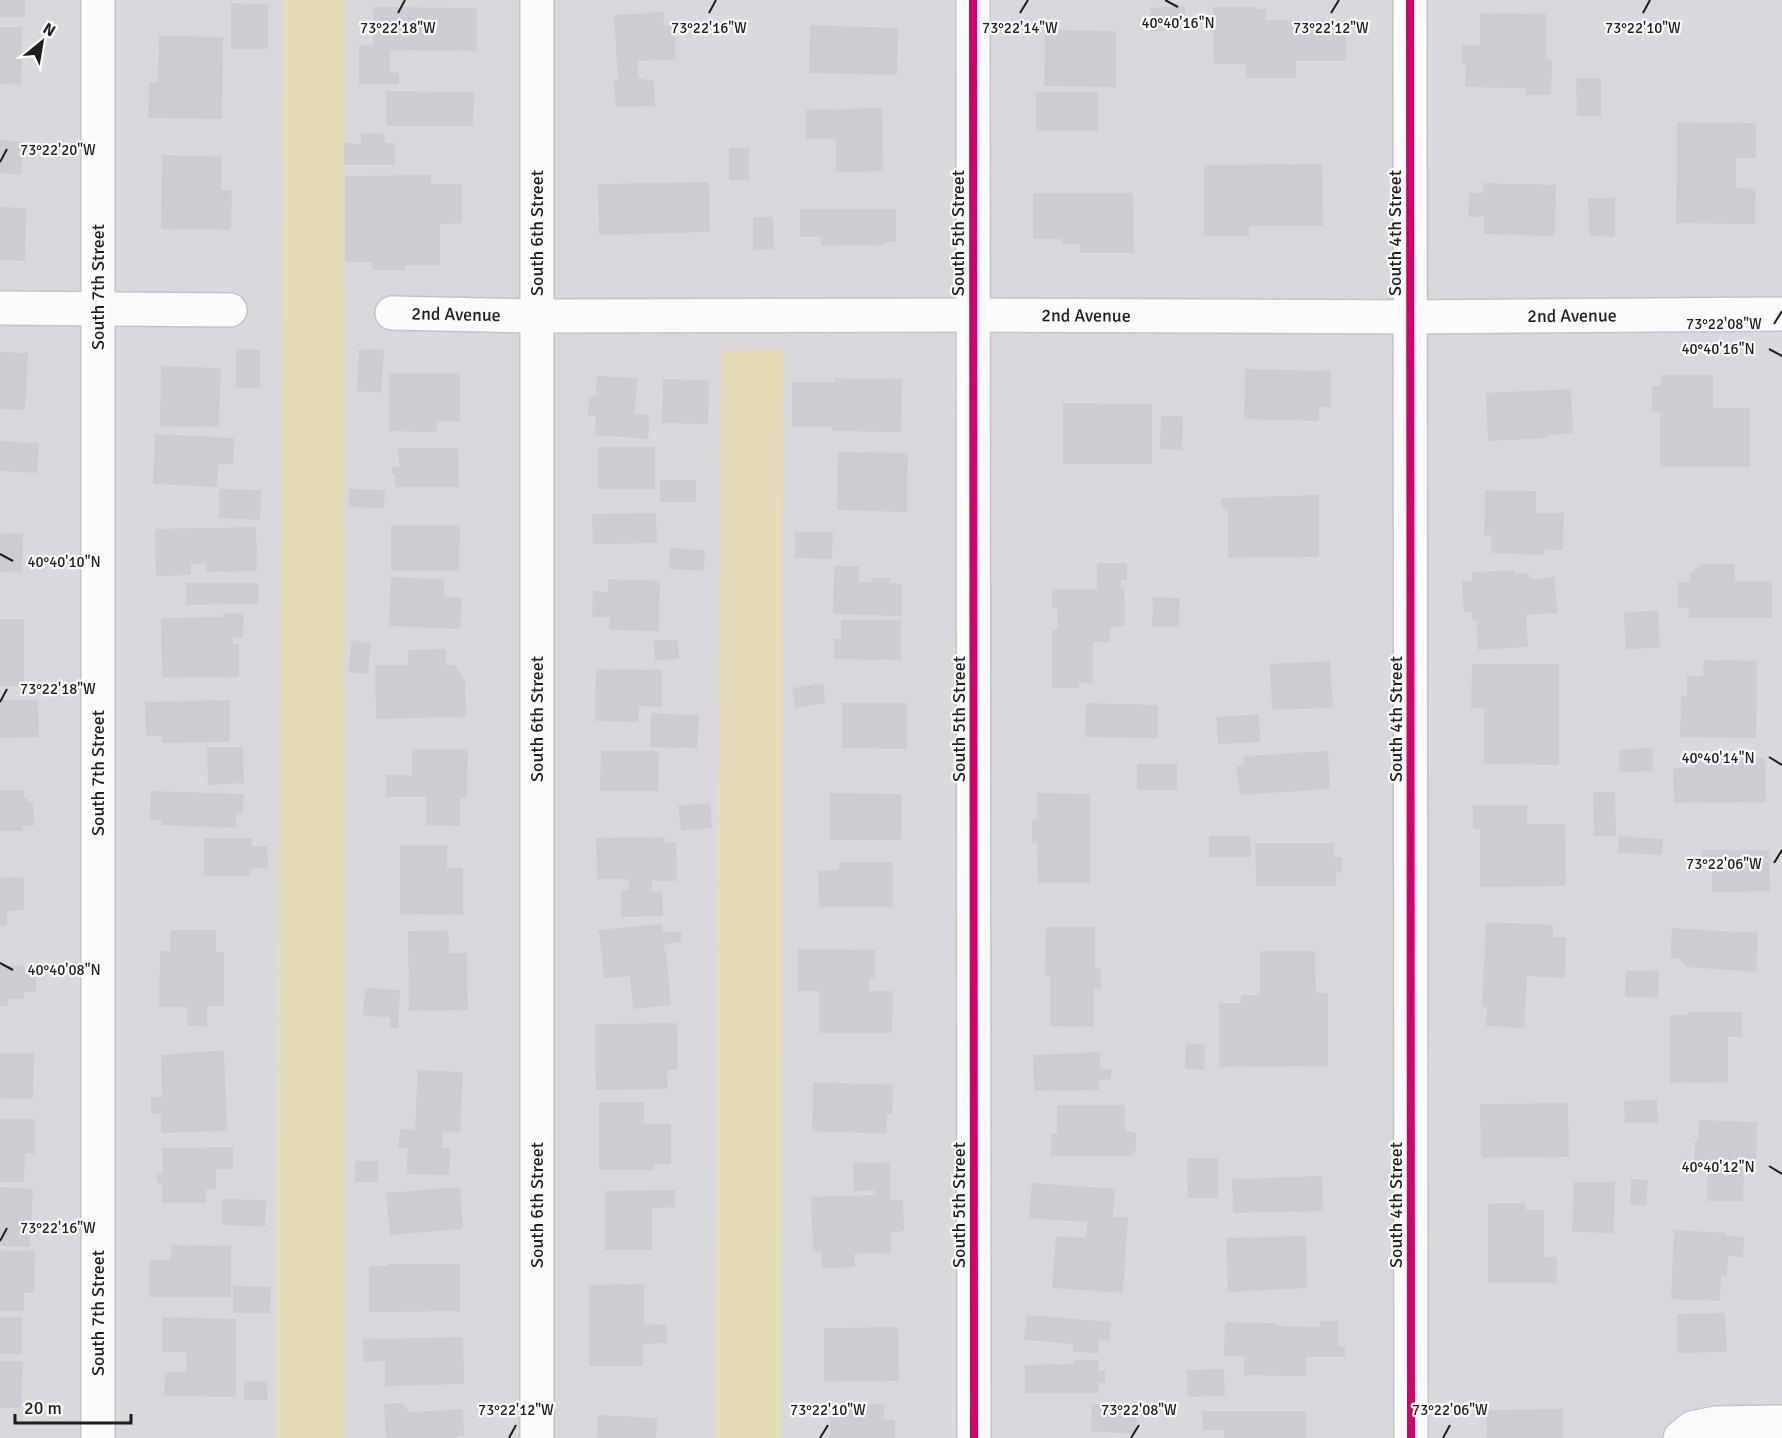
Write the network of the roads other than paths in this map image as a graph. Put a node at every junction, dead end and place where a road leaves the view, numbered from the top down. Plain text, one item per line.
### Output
1 (98, 0) edge
2 (537, 0) edge
3 (973, 0) edge
4 (1410, 0) edge
5 (98, 308) junction
6 (0, 309) edge
7 (230, 310) dead end
8 (392, 313) dead end
9 (1782, 314) edge
10 (974, 315) junction
11 (537, 316) junction
12 (1410, 317) junction
13 (1782, 1422) edge
14 (98, 1438) edge
15 (537, 1438) edge
16 (974, 1438) edge
17 (1411, 1438) edge
18 (1680, 1438) edge

1 - 5 street, South 7th Street
2 - 11 street, South 6th Street
3 - 10 street, South 5th Street
4 - 12 street, South 4th Street
5 - 6 street
5 - 7 street
5 - 14 street, South 7th Street
8 - 11 street, 2nd Avenue
9 - 12 street, 2nd Avenue
10 - 11 street, 2nd Avenue
10 - 12 street, 2nd Avenue
10 - 16 street, South 5th Street
11 - 15 street, South 6th Street
12 - 17 street, South 4th Street
13 - 18 street

